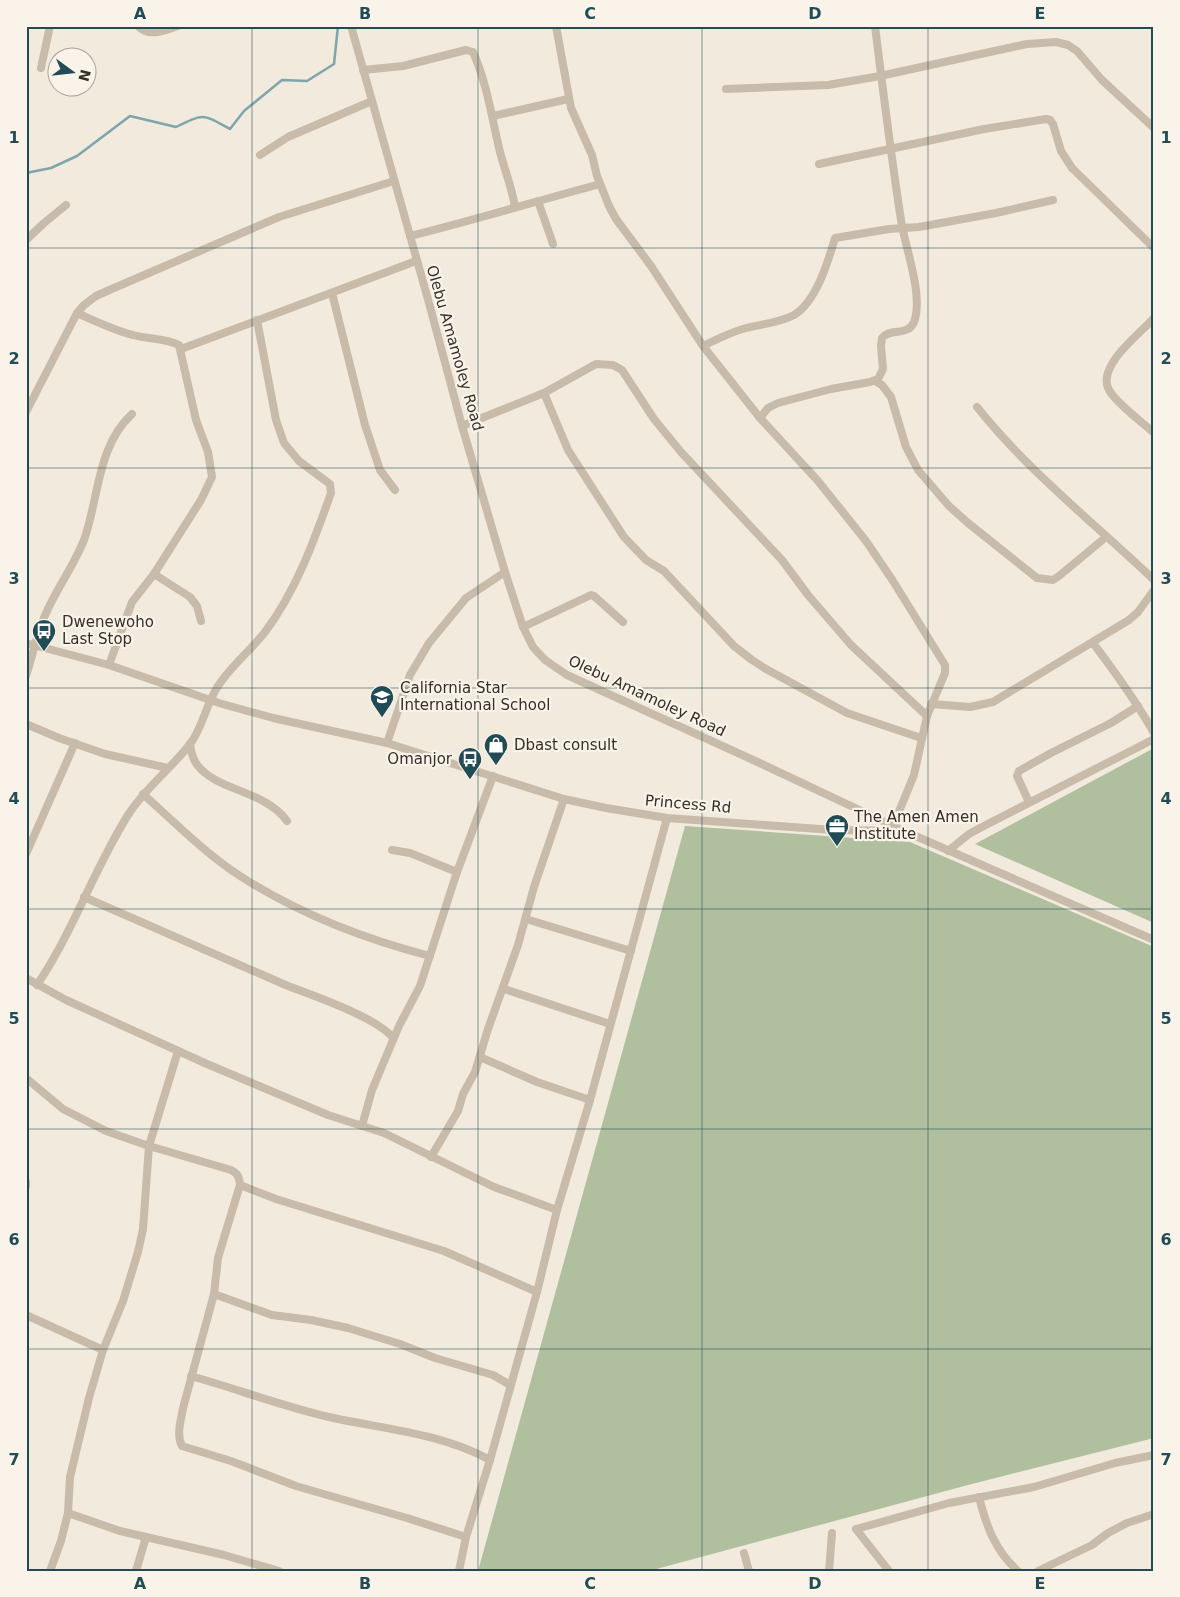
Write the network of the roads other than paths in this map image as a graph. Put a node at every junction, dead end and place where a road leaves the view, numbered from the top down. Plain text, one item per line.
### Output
1 (50, 26) edge
2 (138, 26) edge
3 (178, 26) edge
4 (351, 26) edge
5 (556, 26) edge
6 (875, 26) edge
7 (41, 68) dead end
8 (363, 70) junction
9 (880, 76) junction
10 (726, 89) dead end
11 (568, 99) junction
12 (372, 101) junction
13 (493, 116) junction
14 (1154, 128) edge
15 (891, 149) junction
16 (260, 155) dead end
17 (820, 164) dead end
18 (394, 181) junction
19 (600, 184) junction
20 (1053, 200) dead end
21 (538, 201) junction
22 (66, 205) dead end
23 (516, 207) junction
24 (903, 229) junction
25 (410, 236) junction
26 (26, 240) edge
27 (553, 244) dead end
28 (1154, 248) edge
29 (416, 261) junction
30 (332, 292) junction
31 (78, 313) junction
32 (1154, 318) edge
33 (257, 320) junction
34 (703, 346) junction
35 (181, 349) junction
36 (875, 381) junction
37 (544, 393) junction
38 (977, 407) dead end
39 (26, 412) edge
40 (132, 414) dead end
41 (760, 418) junction
42 (462, 426) junction
43 (1154, 433) edge
44 (395, 490) dead end
45 (1106, 537) junction
46 (505, 572) junction
47 (154, 574) junction
48 (1154, 580) edge
49 (1154, 590) edge
50 (201, 620) dead end
51 (622, 622) dead end
52 (523, 627) junction
53 (26, 643) edge
54 (1093, 643) junction
55 (35, 645) junction
56 (109, 665) junction
57 (26, 676) edge
58 (210, 700) junction
59 (931, 704) junction
60 (1138, 706) junction
61 (927, 716) junction
62 (26, 724) edge
63 (1154, 733) edge
64 (921, 738) junction
65 (1154, 738) edge
66 (74, 743) junction
67 (387, 743) junction
68 (190, 744) junction
69 (168, 768) junction
70 (493, 776) junction
71 (143, 794) junction
72 (564, 799) junction
73 (1029, 802) junction
74 (667, 818) junction
75 (287, 821) dead end
76 (893, 826) junction
77 (904, 832) junction
78 (392, 850) dead end
79 (948, 851) junction
80 (26, 854) edge
81 (457, 872) junction
82 (84, 897) junction
83 (526, 920) junction
84 (1154, 940) edge
85 (631, 951) junction
86 (430, 956) junction
87 (26, 978) edge
88 (37, 985) junction
89 (504, 989) junction
90 (610, 1024) junction
91 (394, 1038) junction
92 (178, 1051) junction
93 (480, 1057) junction
94 (26, 1078) edge
95 (590, 1100) junction
96 (362, 1126) junction
97 (149, 1146) junction
98 (431, 1157) junction
99 (26, 1182) edge
100 (240, 1184) junction
101 (26, 1186) edge
102 (557, 1210) junction
103 (537, 1292) junction
104 (214, 1294) junction
105 (26, 1315) edge
106 (103, 1350) junction
107 (191, 1376) junction
108 (510, 1385) junction
109 (1154, 1455) edge
110 (490, 1460) junction
111 (979, 1497) junction
112 (68, 1513) junction
113 (1154, 1514) edge
114 (832, 1533) dead end
115 (466, 1537) junction
116 (146, 1538) junction
117 (744, 1553) dead end
118 (50, 1571) edge
119 (136, 1571) edge
120 (279, 1571) edge
121 (459, 1571) edge
122 (749, 1571) edge
123 (829, 1571) edge
124 (889, 1571) edge
125 (1018, 1571) edge
126 (1038, 1571) edge

1 - 7 street
2 - 3 street
4 - 8 street, Olebu Amamoley Road
5 - 11 street
6 - 9 street
8 - 12 street, Olebu Amamoley Road
8 - 13 street
9 - 10 street
9 - 14 street
9 - 15 street
11 - 13 street
11 - 19 street
12 - 16 street
12 - 18 street, Olebu Amamoley Road
13 - 23 street
15 - 17 street
15 - 24 street
15 - 28 street
18 - 25 street, Olebu Amamoley Road
18 - 31 street
19 - 21 street
19 - 34 street
20 - 24 street
21 - 23 street
21 - 27 street
22 - 26 street
23 - 25 street
24 - 34 street
24 - 36 street
25 - 29 street, Olebu Amamoley Road
29 - 30 street
29 - 42 street, Olebu Amamoley Road
30 - 33 street
30 - 44 street
31 - 35 street
31 - 39 street
32 - 43 street
33 - 35 street
33 - 58 street
34 - 41 street
35 - 47 street
36 - 41 street
36 - 45 street
37 - 42 street
37 - 61 street
37 - 64 street
38 - 45 street
40 - 55 street
41 - 59 street
42 - 46 street, Olebu Amamoley Road
45 - 48 street
46 - 52 street, Olebu Amamoley Road
46 - 67 street
47 - 50 street
47 - 56 street
49 - 54 street
51 - 52 street
52 - 76 street, Olebu Amamoley Road
53 - 55 street, Princess Rd
54 - 59 street
54 - 60 street
55 - 56 street, Princess Rd
55 - 57 street
56 - 58 street, Princess Rd
58 - 67 street, Princess Rd
58 - 68 street
59 - 61 street
60 - 63 street
60 - 73 street
61 - 64 street
62 - 66 street
64 - 76 street
65 - 73 street
66 - 69 street
66 - 80 street
67 - 70 street, Princess Rd
68 - 69 street
68 - 75 street
69 - 71 street
70 - 72 street, Princess Rd
70 - 81 street
71 - 82 street
71 - 86 street
72 - 74 street, Princess Rd
72 - 83 street
73 - 79 street
74 - 77 street, Princess Rd
74 - 85 street
76 - 77 street, Olebu Amamoley Road
77 - 79 street, Olebu Amamoley Road
78 - 81 street
79 - 84 street, Olebu Amamoley Road
81 - 86 street
82 - 88 street
82 - 91 street
83 - 85 street
83 - 89 street
85 - 90 street
86 - 91 street
87 - 88 street
88 - 92 street
89 - 90 street
89 - 93 street
90 - 95 street
91 - 96 street
92 - 96 street
92 - 97 street
93 - 95 street
93 - 98 street
94 - 97 street
95 - 102 street
96 - 98 street
97 - 100 street
97 - 106 street
98 - 102 street
99 - 101 street
100 - 103 street
100 - 104 street
102 - 103 street
103 - 108 street
104 - 107 street
104 - 108 street
105 - 106 street
106 - 112 street
107 - 110 street
107 - 115 street
108 - 110 street
109 - 111 street
110 - 115 street
111 - 124 street
111 - 125 street
112 - 116 street
112 - 118 street
113 - 126 street
114 - 123 street
115 - 121 street
116 - 119 street
116 - 120 street
117 - 122 street

